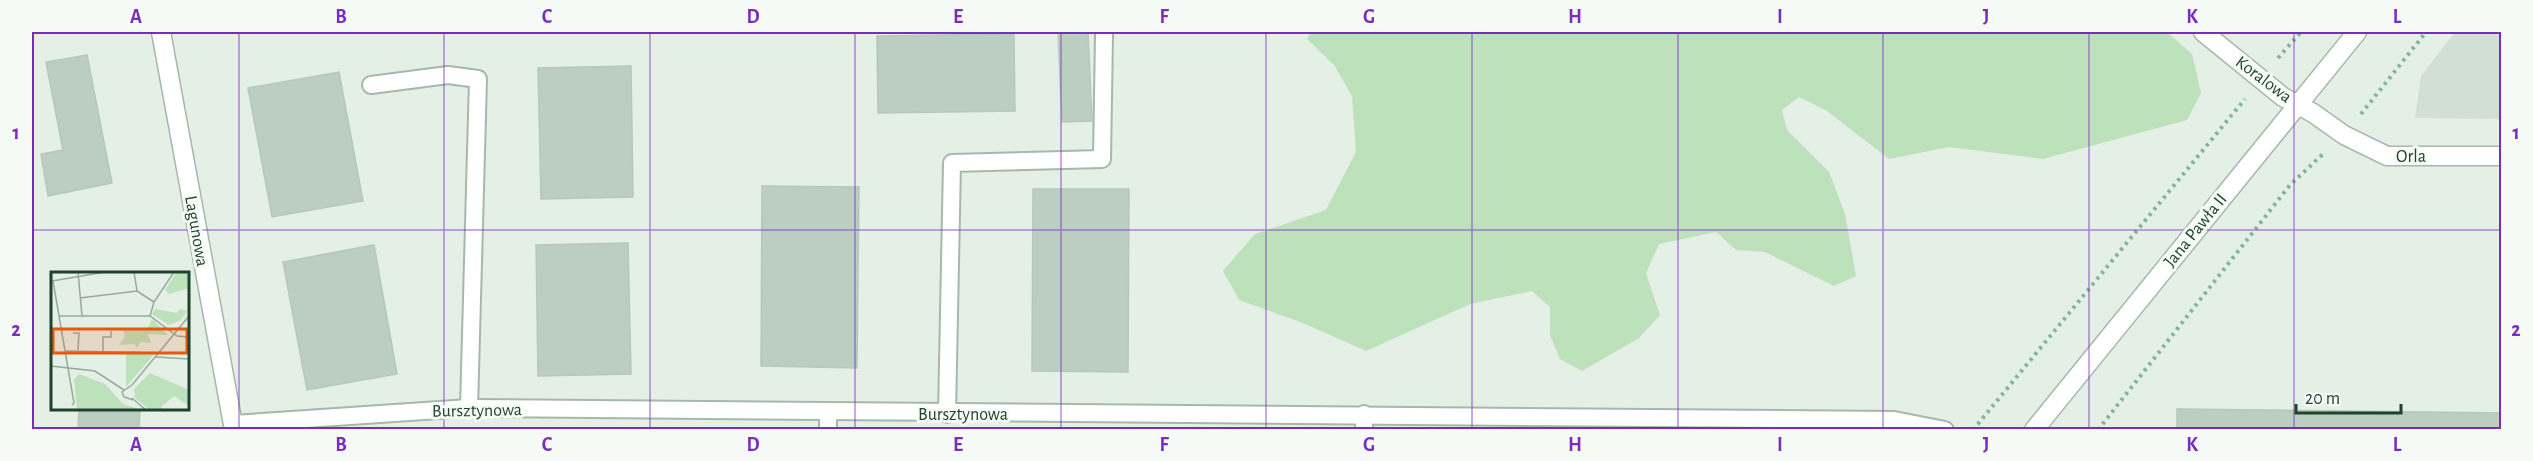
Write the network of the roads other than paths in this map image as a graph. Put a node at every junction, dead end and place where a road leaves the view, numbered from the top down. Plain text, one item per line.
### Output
1 (161, 32) edge
2 (2203, 32) edge
3 (2357, 32) edge
4 (1104, 35) dead end
5 (371, 85) dead end
6 (2298, 104) junction
7 (2502, 156) edge
8 (469, 408) junction
9 (947, 414) junction
10 (828, 421) edge
11 (1364, 422) edge
12 (233, 427) edge
13 (1945, 429) edge
14 (2034, 429) edge

1 - 12 street, Lagunowa
2 - 6 street, Koralowa
3 - 6 street, Jana Pawła II
4 - 9 lane
5 - 8 lane
6 - 7 street, Orla
6 - 14 street, Jana Pawła II
8 - 10 lane, Bursztynowa
8 - 12 lane, Bursztynowa
9 - 10 lane, Bursztynowa
9 - 11 lane, Bursztynowa
11 - 13 lane, Bursztynowa

